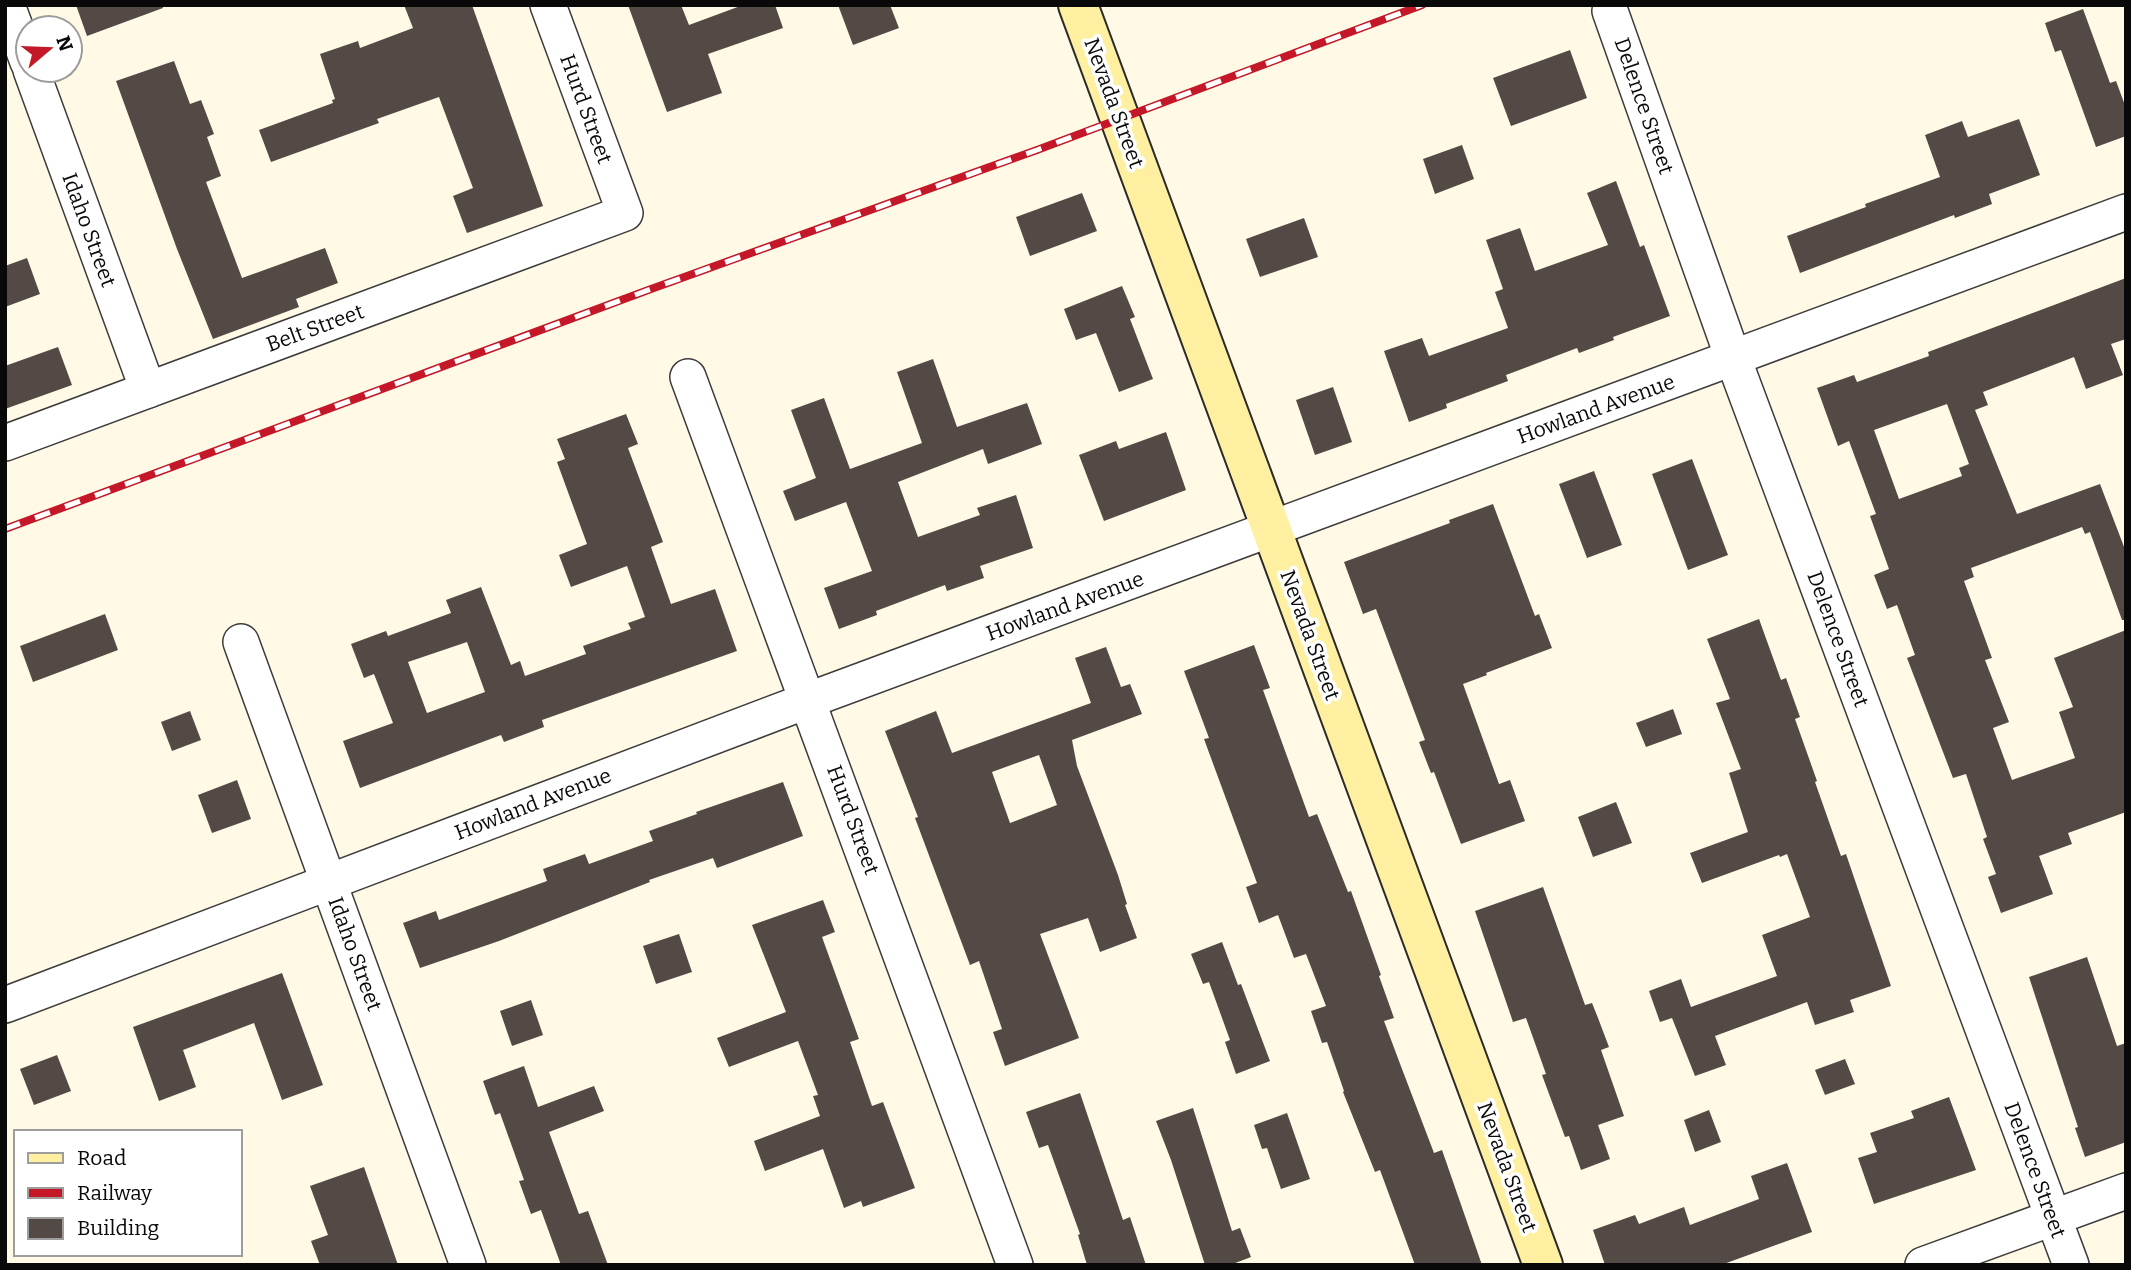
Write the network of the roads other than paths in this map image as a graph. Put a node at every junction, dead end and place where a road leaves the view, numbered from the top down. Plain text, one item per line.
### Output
1 (7, 5) edge
2 (548, 5) edge
3 (1078, 5) edge
4 (1610, 11) dead end
5 (14, 24) edge
6 (36, 84) edge
7 (2126, 212) edge
8 (625, 213) joint
9 (1733, 358) junction
10 (688, 377) dead end
11 (148, 390) junction
12 (5, 443) edge
13 (1271, 530) junction
14 (241, 642) dead end
15 (809, 700) junction
16 (328, 881) junction
17 (5, 1005) edge
18 (2126, 1191) edge
19 (2053, 1217) junction
20 (468, 1265) edge
21 (1015, 1265) edge
22 (1543, 1265) edge
23 (1923, 1265) edge
24 (2071, 1265) edge

1 - 5 street
2 - 8 street, Hurd Street
3 - 13 street, Nevada Street
4 - 9 street, Delence Street
6 - 11 street, Idaho Street
7 - 9 street, Howland Avenue
8 - 11 street, Belt Street
9 - 13 street, Howland Avenue
9 - 19 street, Delence Street
10 - 15 street, Hurd Street
11 - 12 street, Belt Street
13 - 15 street, Howland Avenue
13 - 22 street, Nevada Street
14 - 16 street, Idaho Street
15 - 16 street, Howland Avenue
15 - 21 street, Hurd Street
16 - 17 street, Howland Avenue
16 - 20 street, Idaho Street
18 - 19 street
19 - 23 street
19 - 24 street, Delence Street

